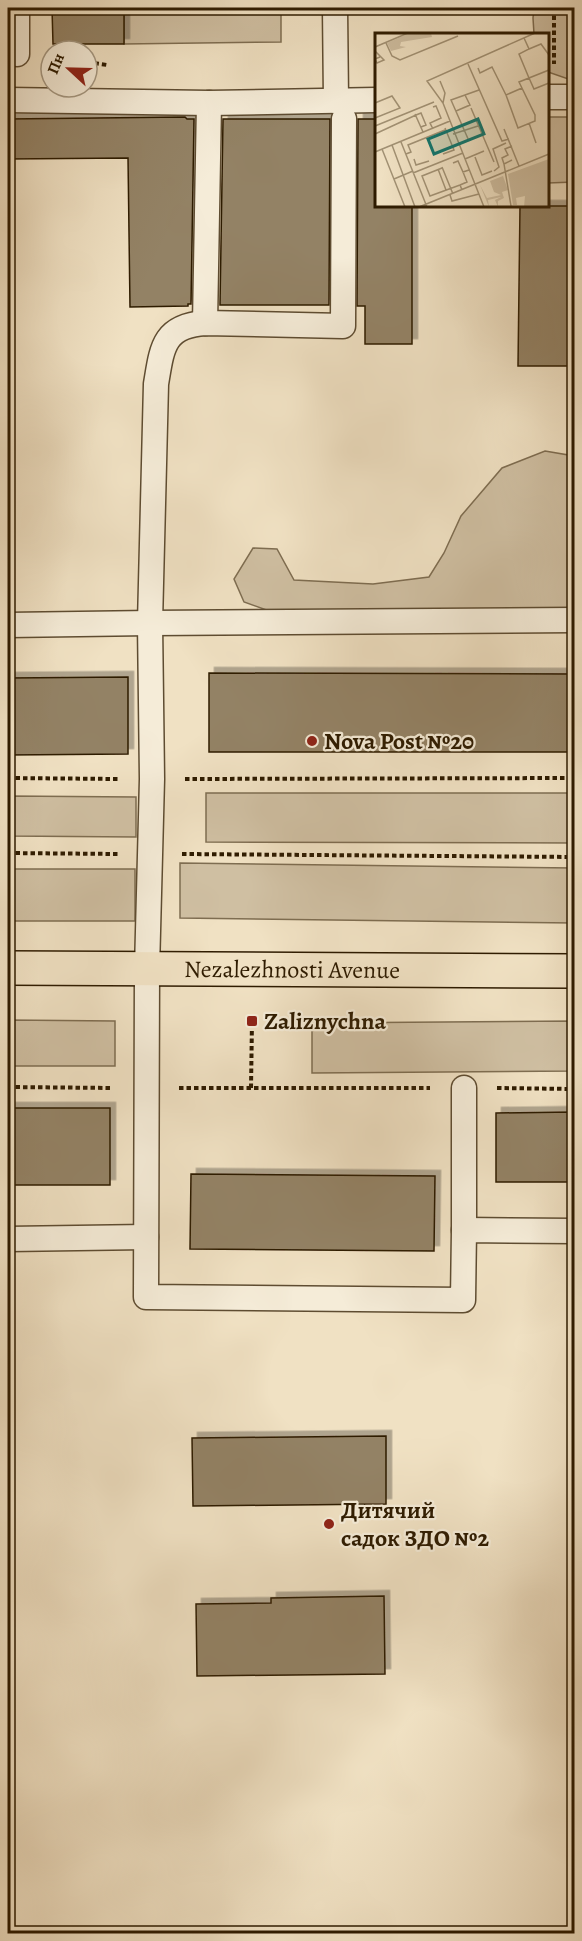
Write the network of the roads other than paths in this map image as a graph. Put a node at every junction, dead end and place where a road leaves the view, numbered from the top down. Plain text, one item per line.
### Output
1 (18, 8) edge
2 (335, 8) edge
3 (17, 54) dead end
4 (8, 100) edge
5 (375, 100) edge
6 (209, 104) junction
7 (340, 110) junction
8 (206, 323) junction
9 (574, 620) edge
10 (150, 622) junction
11 (8, 626) edge
12 (8, 968) edge
13 (147, 969) junction
14 (574, 972) edge
15 (464, 1088) road end
16 (464, 1230) junction
17 (574, 1231) edge
18 (146, 1237) junction
19 (8, 1239) edge

1 - 3 lane
2 - 7 lane
4 - 6 lane
5 - 7 lane
6 - 7 lane
6 - 8 lane
7 - 8 lane
8 - 10 lane
9 - 10 lane
10 - 11 lane
10 - 13 lane
12 - 13 main road, Nezalezhnosti Avenue
13 - 14 main road, Nezalezhnosti Avenue
13 - 18 lane
15 - 16 lane
16 - 17 lane
16 - 18 lane
18 - 19 lane

